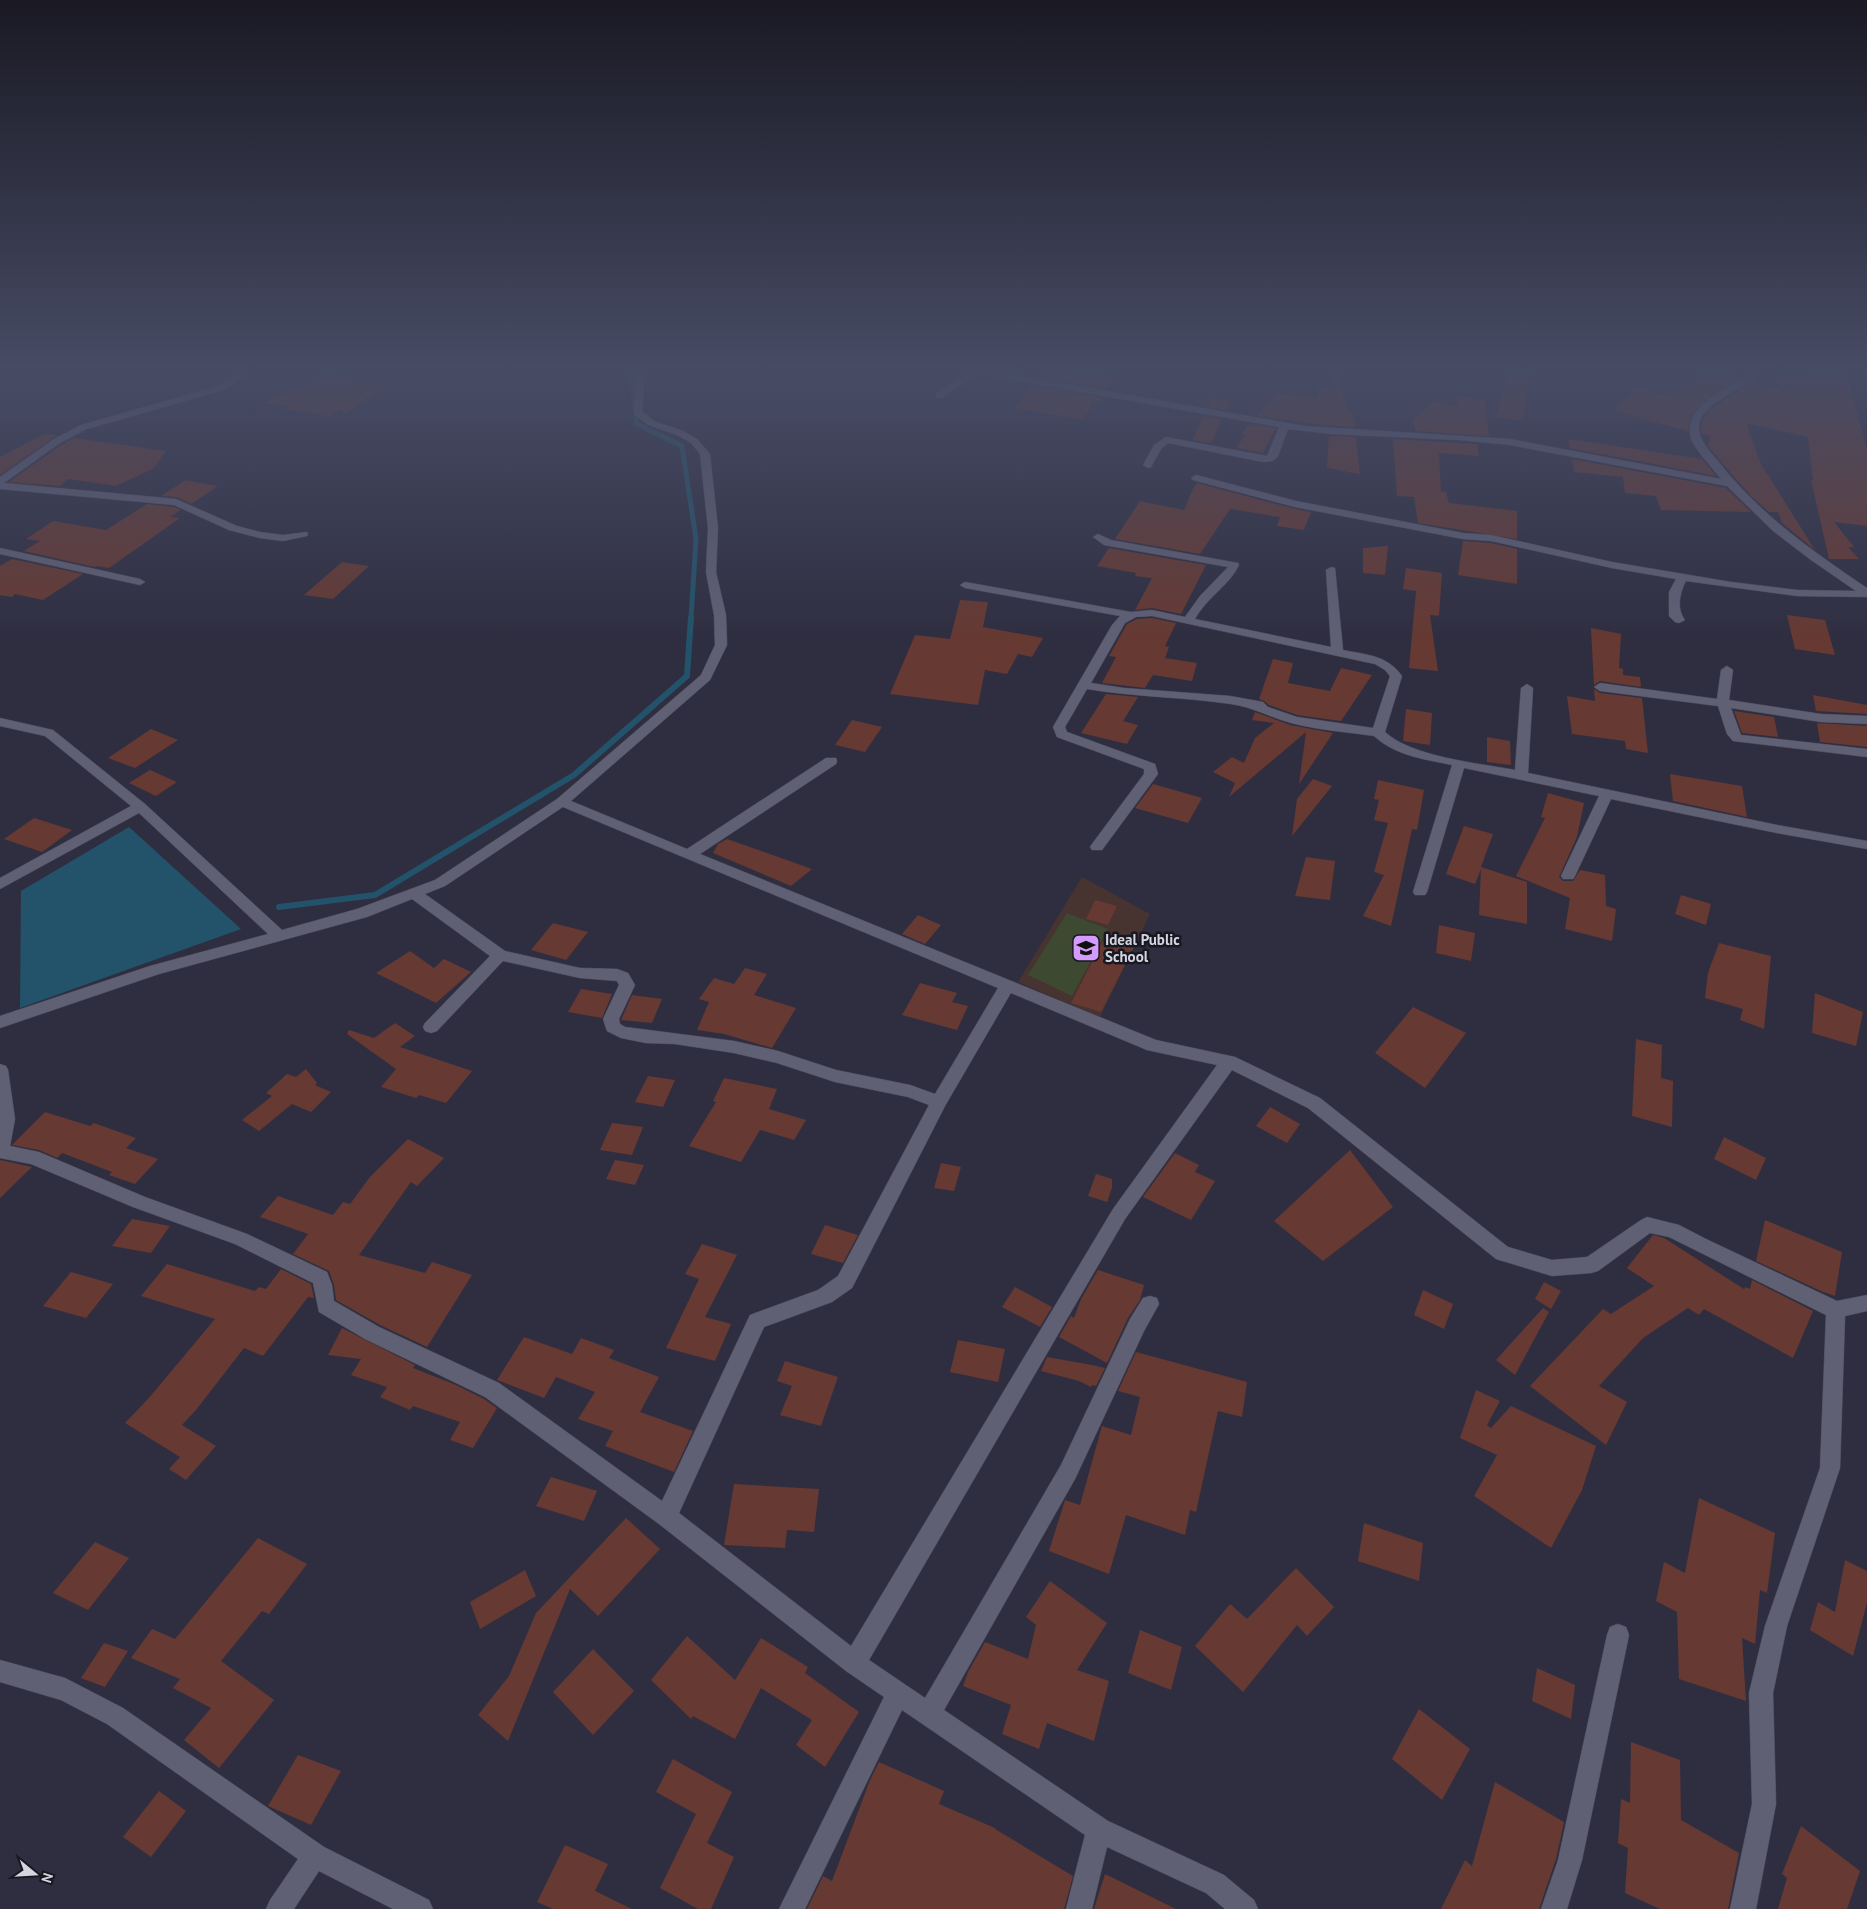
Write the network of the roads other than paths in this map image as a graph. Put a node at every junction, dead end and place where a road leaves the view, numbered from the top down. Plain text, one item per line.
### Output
1 (29, 461) edge
2 (706, 461) edge
3 (1150, 461) edge
4 (1610, 461) edge
5 (1712, 461) edge
6 (1148, 465) dead end
7 (1196, 478) dead end
8 (0, 482) edge
9 (1730, 484) junction
10 (0, 486) edge
11 (303, 534) dead end
12 (1098, 537) dead end
13 (0, 551) edge
14 (1331, 570) dead end
15 (1683, 577) junction
16 (140, 582) dead end
17 (965, 585) dead end
18 (1867, 594) edge
19 (1132, 615) junction
20 (1679, 620) dead end
21 (1188, 621) junction
22 (1337, 652) junction
23 (1727, 670) dead end
24 (1083, 685) junction
25 (1600, 687) dead end
26 (1527, 688) dead end
27 (1723, 703) junction
28 (1867, 720) edge
29 (0, 722) edge
30 (1378, 733) junction
31 (1867, 753) edge
32 (831, 761) dead end
33 (1459, 763) junction
34 (1521, 776) junction
35 (1607, 794) junction
36 (562, 802) junction
37 (140, 807) junction
38 (1867, 845) edge
39 (1098, 847) dead end
40 (689, 854) junction
41 (1568, 876) dead end
42 (0, 884) edge
43 (1420, 892) dead end
44 (414, 893) junction
45 (279, 935) junction
46 (500, 955) junction
47 (1008, 986) junction
48 (0, 1022) edge
49 (431, 1027) dead end
50 (1228, 1061) junction
51 (0, 1070) edge
52 (939, 1102) junction
53 (0, 1151) edge
54 (1150, 1304) dead end
55 (1867, 1304) edge
56 (1836, 1310) junction
57 (666, 1517) junction
58 (1618, 1635) dead end
59 (854, 1663) junction
60 (0, 1671) edge
61 (898, 1693) junction
62 (929, 1714) junction
63 (1100, 1830) junction
64 (315, 1856) junction
65 (280, 1909) edge
66 (420, 1909) edge
67 (792, 1909) edge
68 (1079, 1909) edge
69 (1245, 1909) edge
70 (1554, 1909) edge
71 (1743, 1909) edge

1 - 8 street
2 - 36 street
3 - 6 street
4 - 9 street
5 - 9 street
7 - 15 street
9 - 18 street
10 - 11 street
12 - 21 street
13 - 16 street
14 - 22 street
15 - 18 street
15 - 20 street
17 - 19 street
19 - 21 street
19 - 24 street
21 - 22 street
22 - 30 street
23 - 27 street
24 - 30 street
24 - 39 street
25 - 27 street
26 - 34 street
27 - 28 street
27 - 31 street
29 - 37 street
30 - 33 street
32 - 40 street
33 - 34 street
33 - 43 street
34 - 35 street
35 - 38 street
35 - 41 street
36 - 40 street
36 - 44 street
37 - 42 street
37 - 45 street
40 - 47 street
44 - 45 street
44 - 46 street
45 - 48 street
46 - 49 street
46 - 52 street
47 - 50 street
47 - 52 street
50 - 56 street
50 - 59 street
51 - 53 street
52 - 57 street
53 - 57 street
54 - 62 street
55 - 56 street
56 - 71 street
57 - 59 street
58 - 70 street
59 - 61 street
60 - 64 street
61 - 62 street
61 - 67 street
62 - 63 street
63 - 68 street
63 - 69 street
64 - 65 street
64 - 66 street

